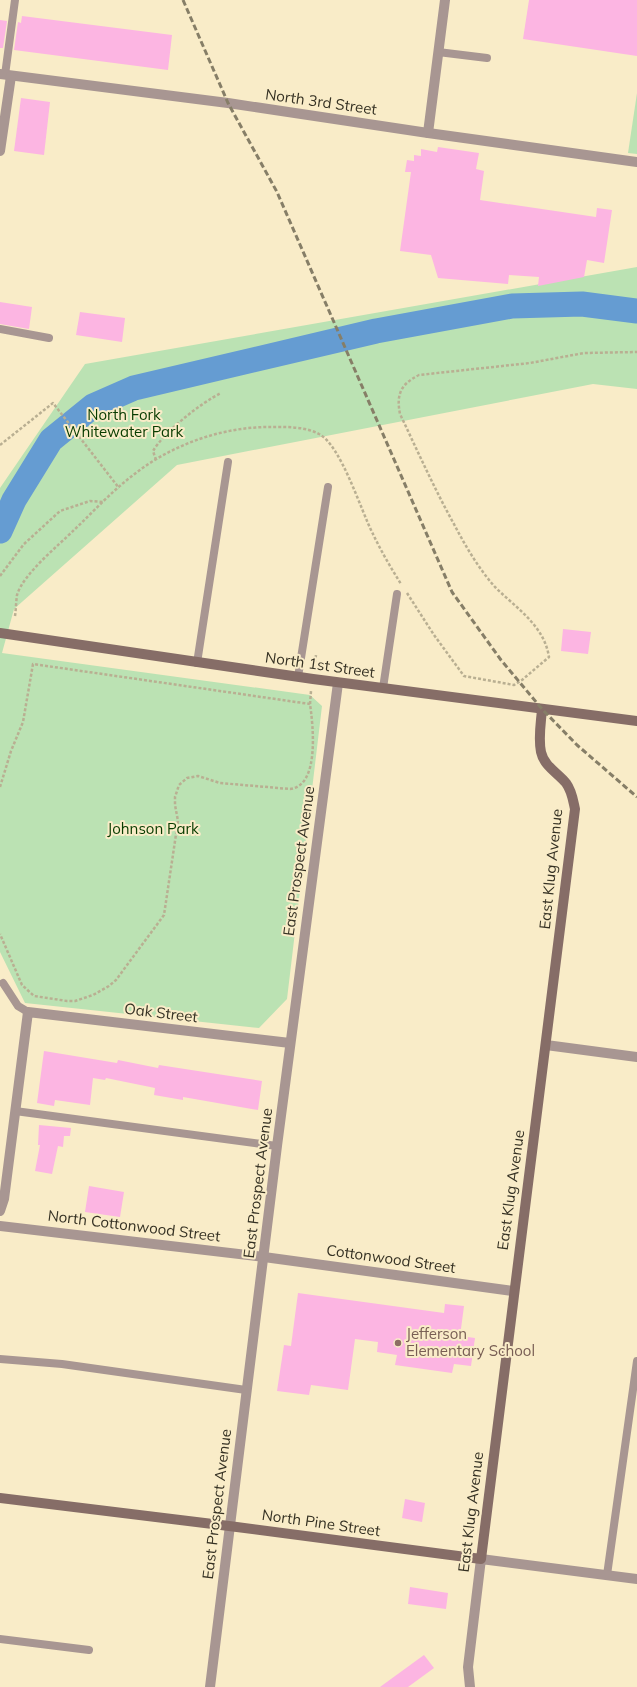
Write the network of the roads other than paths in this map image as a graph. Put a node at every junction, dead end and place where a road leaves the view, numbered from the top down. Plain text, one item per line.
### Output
1 (15, 0) edge
2 (445, 0) edge
3 (438, 52) junction
4 (487, 58) dead end
5 (5, 75) edge
6 (428, 133) junction
7 (0, 151) edge
8 (637, 162) edge
9 (0, 329) edge
10 (49, 338) dead end
11 (228, 462) dead end
12 (328, 486) dead end
13 (397, 594) dead end
14 (0, 633) edge
15 (197, 663) junction
16 (298, 677) junction
17 (338, 683) junction
18 (383, 688) junction
19 (542, 709) junction
20 (637, 721) edge
21 (3, 984) dead end
22 (28, 1012) junction
23 (290, 1043) junction
24 (546, 1045) junction
25 (637, 1057) edge
26 (15, 1111) junction
27 (277, 1146) junction
28 (0, 1211) edge
29 (0, 1226) edge
30 (264, 1257) junction
31 (513, 1291) junction
32 (0, 1359) edge
33 (637, 1361) edge
34 (246, 1390) junction
35 (0, 1498) edge
36 (229, 1526) junction
37 (481, 1560) junction
38 (607, 1575) junction
39 (637, 1579) edge
40 (0, 1638) edge
41 (89, 1650) dead end
42 (210, 1687) edge
43 (470, 1687) edge

1 - 5 lane
2 - 3 street
3 - 4 lane
3 - 6 street
5 - 6 street, North 3rd Street
5 - 7 street
6 - 8 street, North 3rd Street
9 - 10 lane
11 - 15 lane
12 - 16 lane
13 - 18 lane
14 - 15 street, North 1st Street
15 - 16 street, North 1st Street
16 - 17 street, North 1st Street
17 - 18 street, North 1st Street
17 - 23 street, East Prospect Avenue
18 - 19 street, North 1st Street
19 - 20 street, North 1st Street
19 - 24 street, East Klug Avenue
21 - 22 lane
22 - 23 street, Oak Street
22 - 26 street
23 - 27 street, East Prospect Avenue
24 - 25 street
24 - 31 street, East Klug Avenue
26 - 27 lane
26 - 28 street
27 - 30 street, East Prospect Avenue
29 - 30 street, North Cottonwood Street
30 - 31 street, Cottonwood Street
30 - 34 street, East Prospect Avenue
31 - 37 street, East Klug Avenue
32 - 34 lane
33 - 38 lane
34 - 36 street, East Prospect Avenue
35 - 36 street, North Pine Street
36 - 37 street, North Pine Street
36 - 42 street, East Prospect Avenue
37 - 38 street, North Pine Street
37 - 43 street, East Klug Avenue
38 - 39 street, North Pine Street
40 - 41 lane

